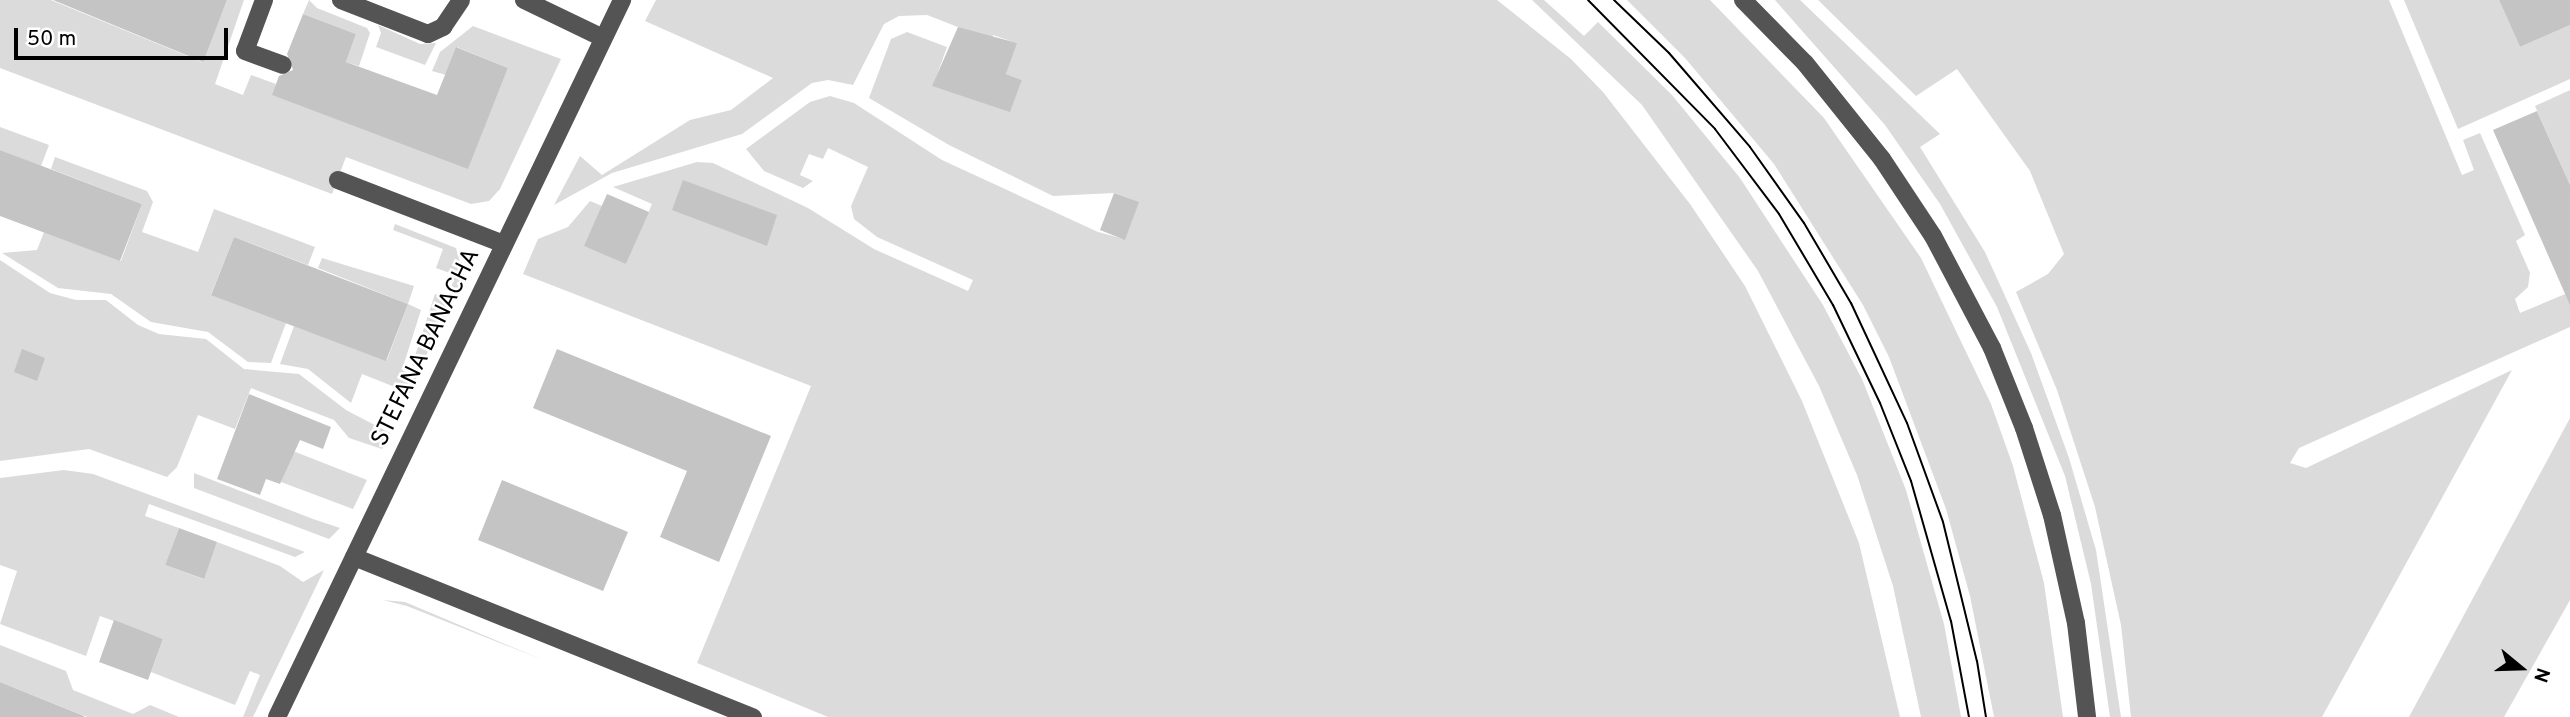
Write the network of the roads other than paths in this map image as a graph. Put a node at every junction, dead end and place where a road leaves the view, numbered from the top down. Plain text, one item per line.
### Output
1 (264, 0) edge
2 (341, 0) edge
3 (461, 0) edge
4 (524, 0) edge
5 (622, 0) edge
6 (1743, 0) edge
7 (603, 38) junction
8 (283, 65) dead end
9 (338, 180) dead end
10 (504, 244) junction
11 (354, 557) junction
12 (277, 717) edge
13 (753, 717) edge
14 (2087, 717) edge

1 - 8 street
2 - 3 street
4 - 7 street
5 - 7 street, STEFANA BANACHA
6 - 14 street
7 - 10 street, STEFANA BANACHA
9 - 10 street
10 - 11 street, STEFANA BANACHA
11 - 12 street, STEFANA BANACHA
11 - 13 street

